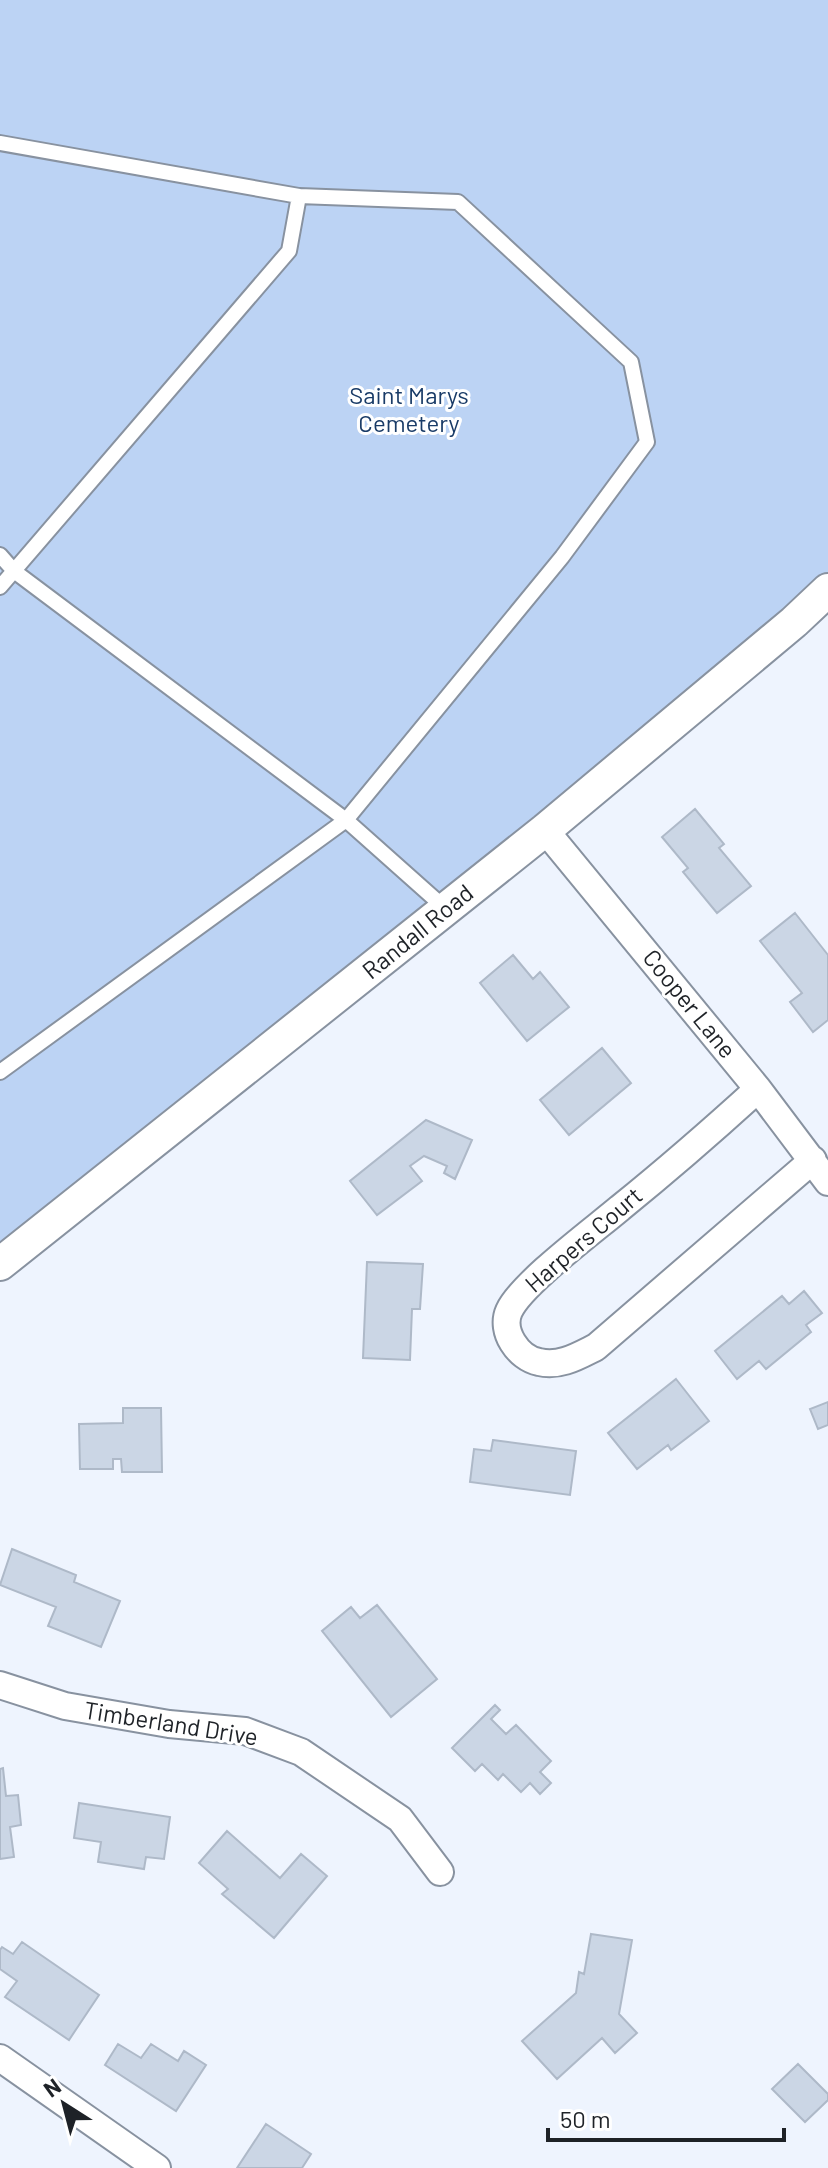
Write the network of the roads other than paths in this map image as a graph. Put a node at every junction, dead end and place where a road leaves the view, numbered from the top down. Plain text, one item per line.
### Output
1 (0, 143) edge
2 (299, 196) junction
3 (0, 555) edge
4 (14, 571) junction
5 (0, 587) edge
6 (828, 590) edge
7 (346, 820) junction
8 (545, 830) junction
9 (446, 909) junction
10 (0, 1072) edge
11 (758, 1089) junction
12 (813, 1160) junction
13 (828, 1182) edge
14 (0, 1264) edge
15 (0, 1685) edge
16 (440, 1872) dead end
17 (0, 2058) edge
18 (157, 2168) edge

1 - 2 lane
2 - 4 lane
2 - 7 lane
3 - 4 lane
4 - 5 lane
4 - 7 lane
6 - 8 street, Randall Road
7 - 9 lane
7 - 10 lane
8 - 9 street, Randall Road
8 - 11 street, Cooper Lane
9 - 14 street, Randall Road
11 - 12 street, Cooper Lane
11 - 12 street, Harpers Court
12 - 13 street, Cooper Lane
15 - 16 street, Timberland Drive
17 - 18 street

